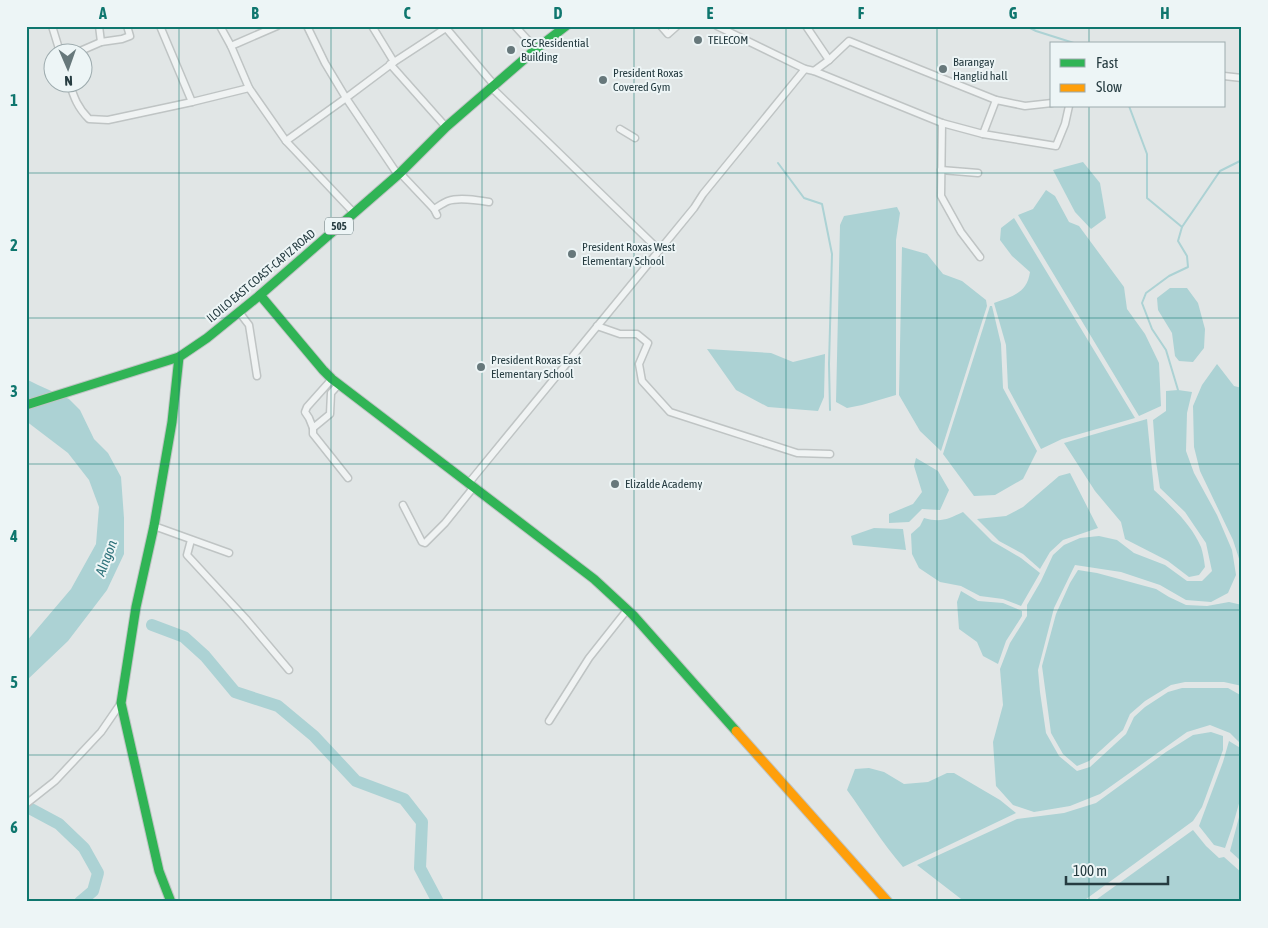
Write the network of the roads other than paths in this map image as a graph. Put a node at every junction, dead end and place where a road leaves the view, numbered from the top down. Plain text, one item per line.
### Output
1 (52, 26) edge
2 (98, 26) edge
3 (127, 26) edge
4 (160, 26) edge
5 (220, 26) edge
6 (278, 26) edge
7 (307, 26) edge
8 (372, 26) edge
9 (515, 26) edge
10 (566, 26) edge
11 (661, 26) edge
12 (677, 26) edge
13 (717, 26) edge
14 (806, 26) edge
15 (57, 42) edge
16 (101, 42) junction
17 (92, 46) edge
18 (231, 46) junction
19 (536, 50) junction
20 (829, 60) junction
21 (392, 63) junction
22 (804, 69) junction
23 (814, 72) junction
24 (1226, 76) edge
25 (1242, 78) edge
26 (493, 87) junction
27 (249, 88) junction
28 (72, 92) edge
29 (346, 98) junction
30 (996, 100) junction
31 (192, 102) junction
32 (1050, 103) edge
33 (1069, 108) edge
34 (942, 123) junction
35 (446, 127) junction
36 (620, 129) dead end
37 (983, 134) junction
38 (635, 138) dead end
39 (286, 141) junction
40 (942, 170) junction
41 (978, 173) dead end
42 (399, 174) junction
43 (489, 202) dead end
44 (354, 213) junction
45 (659, 250) junction
46 (980, 257) dead end
47 (260, 295) junction
48 (239, 312) junction
49 (597, 326) junction
50 (179, 358) junction
51 (257, 376) dead end
52 (335, 382) junction
53 (26, 405) edge
54 (313, 428) junction
55 (830, 454) dead end
56 (348, 478) dead end
57 (470, 486) junction
58 (404, 505) dead end
59 (154, 526) junction
60 (191, 540) junction
61 (229, 553) dead end
62 (628, 610) junction
63 (289, 670) dead end
64 (121, 703) junction
65 (549, 720) dead end
66 (26, 804) edge
67 (171, 902) edge
68 (888, 902) edge

1 - 15 street
2 - 16 street
3 - 16 street
4 - 31 street
5 - 18 street
6 - 18 street
7 - 29 street
8 - 21 street
9 - 19 street
10 - 19 street, ILOILO EAST COAST-CAPIZ ROAD / 505
11 - 12 street
13 - 22 street
14 - 20 street
16 - 17 street
18 - 27 street
19 - 26 street, ILOILO EAST COAST-CAPIZ ROAD / 505
20 - 23 street
20 - 30 street
21 - 26 street
21 - 29 street
21 - 35 street
22 - 23 street
22 - 45 street
23 - 34 street
24 - 25 street
26 - 35 street, ILOILO EAST COAST-CAPIZ ROAD / 505
26 - 45 street
27 - 31 street
27 - 39 street
28 - 31 street
29 - 39 street
29 - 42 street
30 - 32 street
30 - 37 street
33 - 37 street
34 - 37 street
34 - 40 street
35 - 42 street, ILOILO EAST COAST-CAPIZ ROAD / 505
36 - 38 street
39 - 44 street
40 - 41 street
40 - 46 street
42 - 43 street
42 - 44 street, ILOILO EAST COAST-CAPIZ ROAD / 505
44 - 47 street, ILOILO EAST COAST-CAPIZ ROAD / 505
45 - 49 street
47 - 48 street, ILOILO EAST COAST-CAPIZ ROAD / 505
47 - 52 street
48 - 50 street, ILOILO EAST COAST-CAPIZ ROAD / 505
48 - 51 street
49 - 55 street
49 - 57 street
50 - 53 street, ILOILO EAST COAST-CAPIZ ROAD / 505
50 - 59 street
52 - 54 street
52 - 54 street
52 - 57 street
54 - 56 street
57 - 58 street
57 - 62 street
59 - 60 street
59 - 64 street
60 - 61 street
60 - 63 street
62 - 65 street
62 - 68 street
64 - 66 street
64 - 67 street

